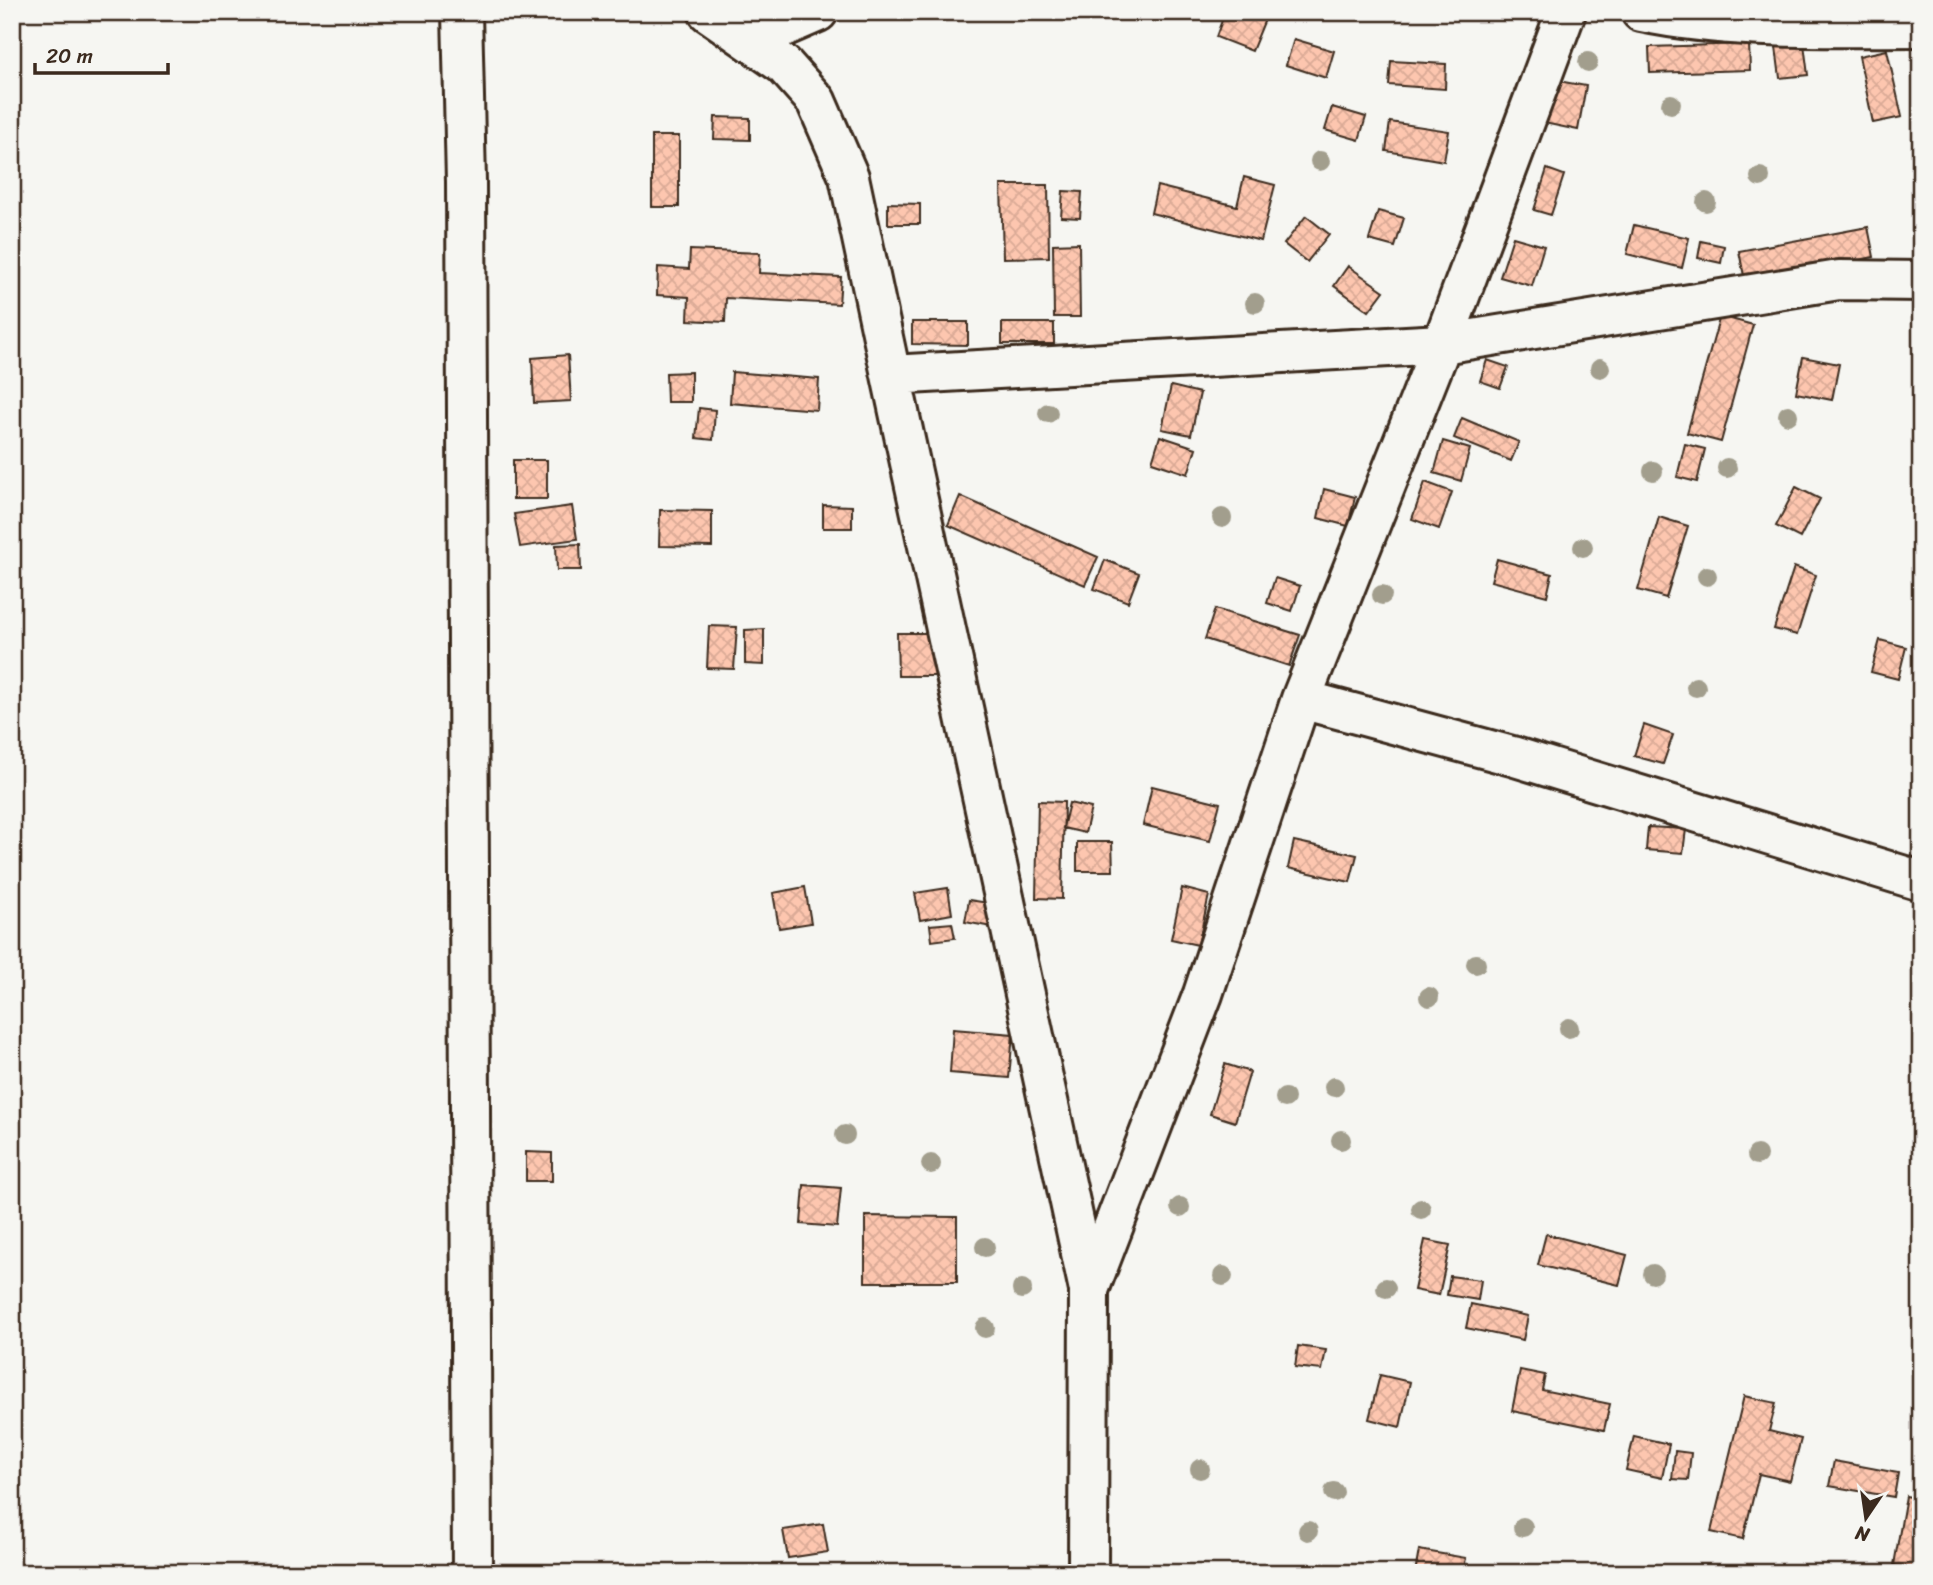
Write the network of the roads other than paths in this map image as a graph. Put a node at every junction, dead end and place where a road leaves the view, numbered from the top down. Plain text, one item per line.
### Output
1 (462, 12) edge
2 (708, 12) edge
3 (818, 12) edge
4 (1566, 12) edge
5 (1641, 12) edge
6 (1921, 27) edge
7 (751, 41) junction
8 (1921, 281) edge
9 (1442, 344) junction
10 (891, 375) junction
11 (1301, 699) junction
12 (1921, 881) edge
13 (1089, 1290) junction
14 (472, 1573) edge
15 (1088, 1573) edge

1 - 14 street
2 - 7 street
3 - 7 street
4 - 9 street
5 - 6 street
7 - 10 street
8 - 9 street
9 - 10 street
9 - 11 street
10 - 13 street
11 - 12 street
11 - 13 street
13 - 15 street

